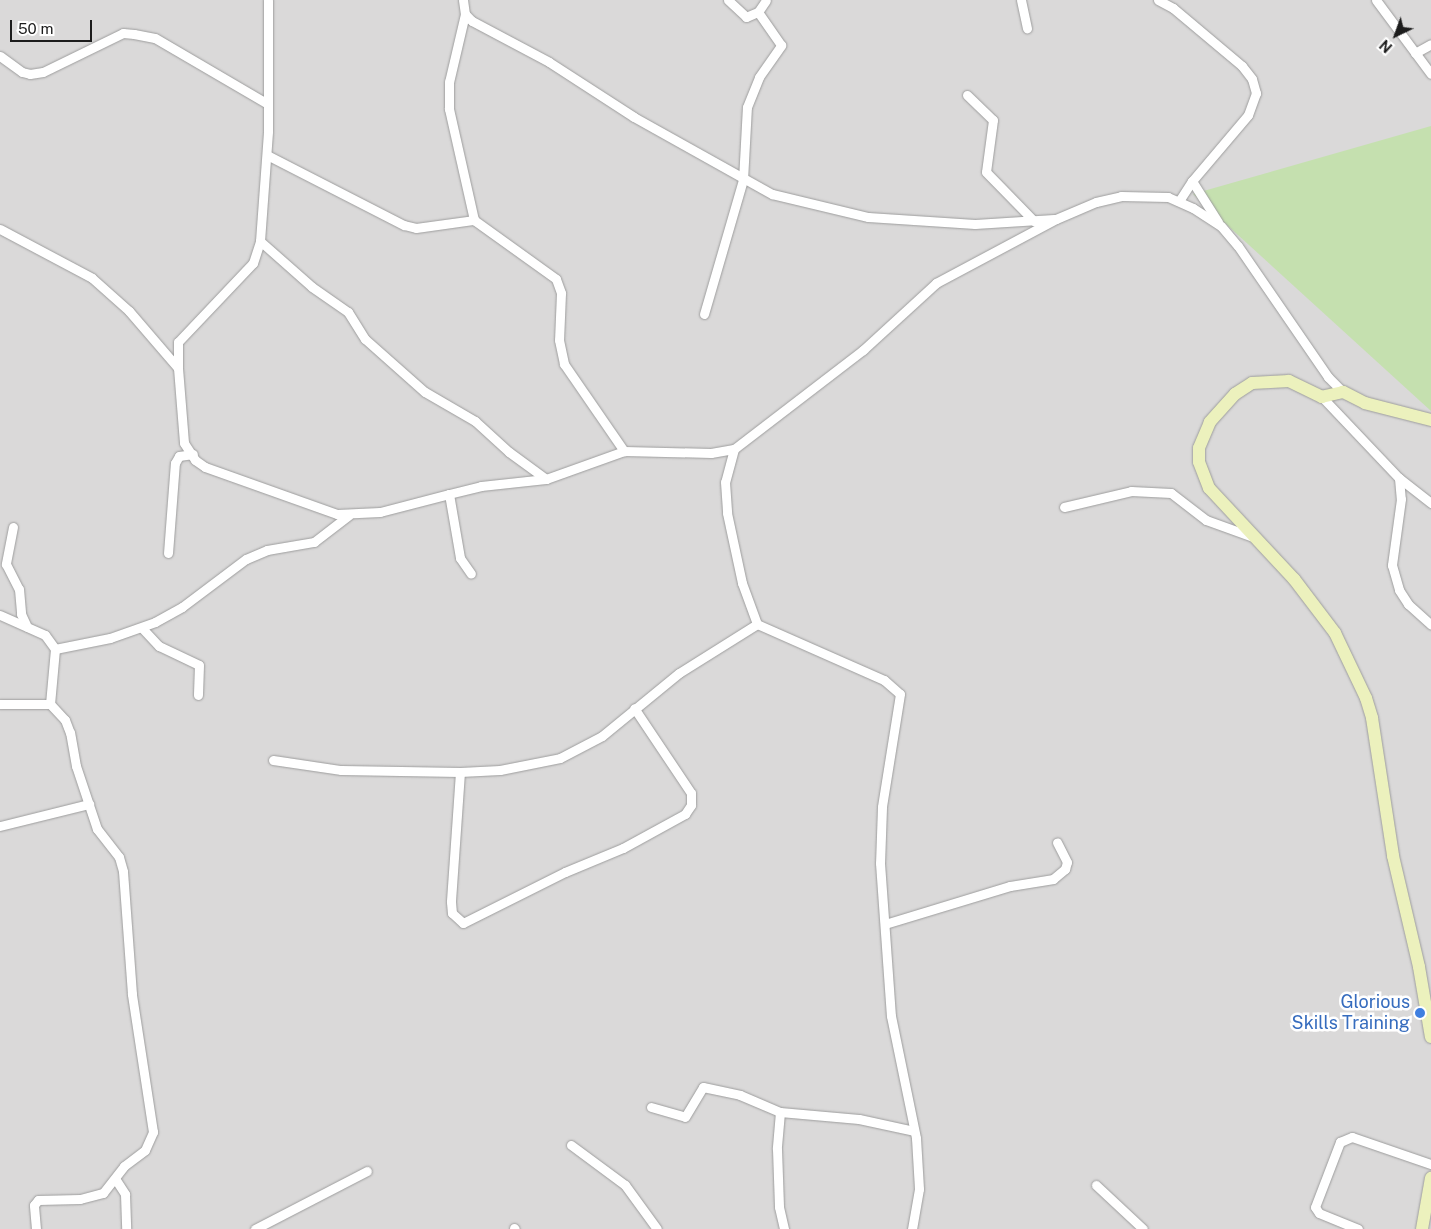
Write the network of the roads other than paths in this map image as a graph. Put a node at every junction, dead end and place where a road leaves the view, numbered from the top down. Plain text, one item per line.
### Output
1 (268, 0) edge
2 (463, 0) edge
3 (728, 0) edge
4 (766, 0) edge
5 (1021, 0) edge
6 (1158, 0) edge
7 (1376, 0) edge
8 (758, 12) junction
9 (465, 14) junction
10 (1027, 28) dead end
11 (1431, 44) edge
12 (1415, 52) junction
13 (0, 56) edge
14 (1431, 74) edge
15 (967, 95) dead end
16 (268, 104) junction
17 (267, 155) junction
18 (743, 180) junction
19 (1192, 181) junction
20 (1179, 202) junction
21 (1056, 219) junction
22 (474, 220) junction
23 (1034, 220) junction
24 (1220, 226) junction
25 (0, 228) edge
26 (260, 241) junction
27 (704, 314) dead end
28 (178, 368) junction
29 (1343, 392) junction
30 (1322, 397) junction
31 (1431, 420) edge
32 (734, 449) junction
33 (624, 451) junction
34 (193, 454) junction
35 (1399, 478) junction
36 (546, 479) junction
37 (449, 494) junction
38 (1431, 503) edge
39 (1064, 507) dead end
40 (349, 515) junction
41 (13, 527) dead end
42 (1254, 538) junction
43 (168, 553) dead end
44 (471, 574) dead end
45 (0, 615) edge
46 (757, 624) junction
47 (1431, 625) edge
48 (26, 627) junction
49 (142, 628) junction
50 (55, 649) junction
51 (198, 695) dead end
52 (0, 704) edge
53 (50, 704) junction
54 (634, 708) junction
55 (273, 760) dead end
56 (460, 772) junction
57 (89, 804) junction
58 (0, 826) edge
59 (1057, 842) dead end
60 (884, 924) junction
61 (1431, 1037) edge
62 (651, 1107) dead end
63 (780, 1112) junction
64 (914, 1131) junction
65 (571, 1145) dead end
66 (1431, 1164) edge
67 (367, 1171) dead end
68 (1431, 1178) edge
69 (116, 1180) junction
70 (1096, 1185) dead end
71 (36, 1229) edge
72 (126, 1229) edge
73 (255, 1229) edge
74 (657, 1229) edge
75 (784, 1229) edge
76 (912, 1229) edge
77 (1143, 1229) edge
78 (1358, 1229) edge
79 (1422, 1229) edge

1 - 16 street
2 - 9 street
3 - 8 street
4 - 8 street
5 - 10 street
6 - 19 street
7 - 12 street
8 - 18 street
9 - 18 street
9 - 22 street
11 - 12 street
12 - 14 street
13 - 16 street
15 - 23 street
16 - 17 street
17 - 22 street
17 - 26 street
18 - 23 street
18 - 27 street
19 - 20 street
19 - 24 street
20 - 21 street
20 - 24 street
21 - 23 street
21 - 32 street
22 - 33 street
24 - 29 street
25 - 28 street
26 - 28 street
26 - 36 street
28 - 34 street
29 - 30 street
29 - 31 street
30 - 35 street
30 - 42 street
32 - 33 street
32 - 46 street
33 - 36 street
34 - 40 street
34 - 43 street
35 - 38 street
35 - 47 street
36 - 37 street
37 - 40 street
37 - 44 street
39 - 42 street
40 - 49 street
41 - 48 street
42 - 61 street
45 - 48 street
46 - 54 street
46 - 60 street
48 - 50 street
49 - 50 street
49 - 51 street
50 - 53 street
52 - 53 street
53 - 57 street
54 - 56 street
54 - 56 street
55 - 56 street
57 - 58 street
57 - 69 street
59 - 60 street
60 - 64 street
62 - 63 street
63 - 64 street
63 - 75 street
64 - 76 street
65 - 74 street
66 - 78 street
67 - 73 street
68 - 79 street
69 - 71 street
69 - 72 street
70 - 77 street

